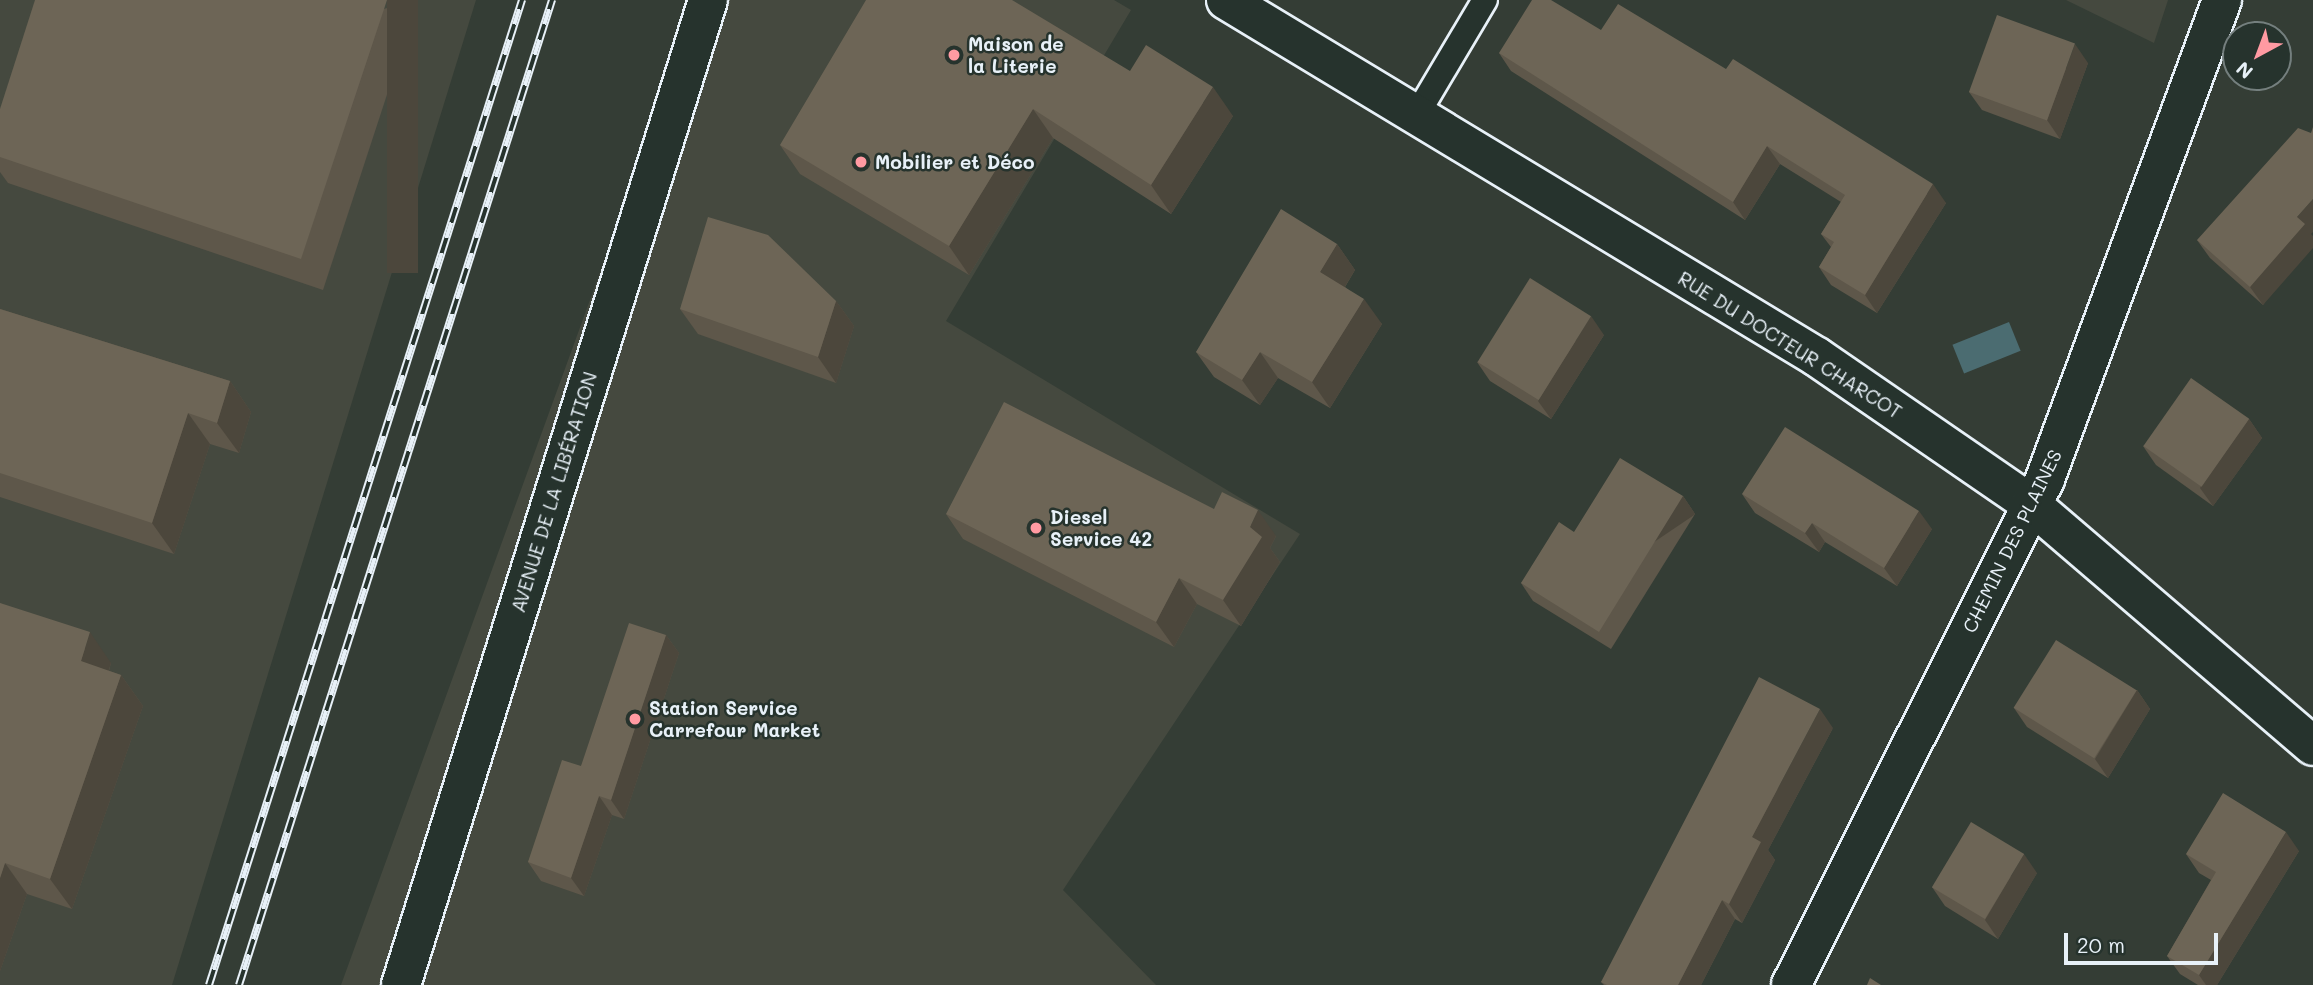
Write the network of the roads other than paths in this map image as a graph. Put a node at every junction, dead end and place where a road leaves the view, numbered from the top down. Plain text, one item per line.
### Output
1 (708, 0) edge
2 (1226, 0) edge
3 (1485, 0) edge
4 (2222, 0) edge
5 (1416, 116) junction
6 (2032, 505) junction
7 (2313, 746) edge
8 (401, 985) edge
9 (1791, 985) edge

1 - 8 street, AVENUE DE LA LIBÉRATION
2 - 5 street, RUE DU DOCTEUR CHARCOT
3 - 5 lane
4 - 6 street, CHEMIN DES PLAINES
5 - 6 street, RUE DU DOCTEUR CHARCOT
6 - 7 street, RUE DU DOCTEUR CHARCOT
6 - 9 street, CHEMIN DES PLAINES

